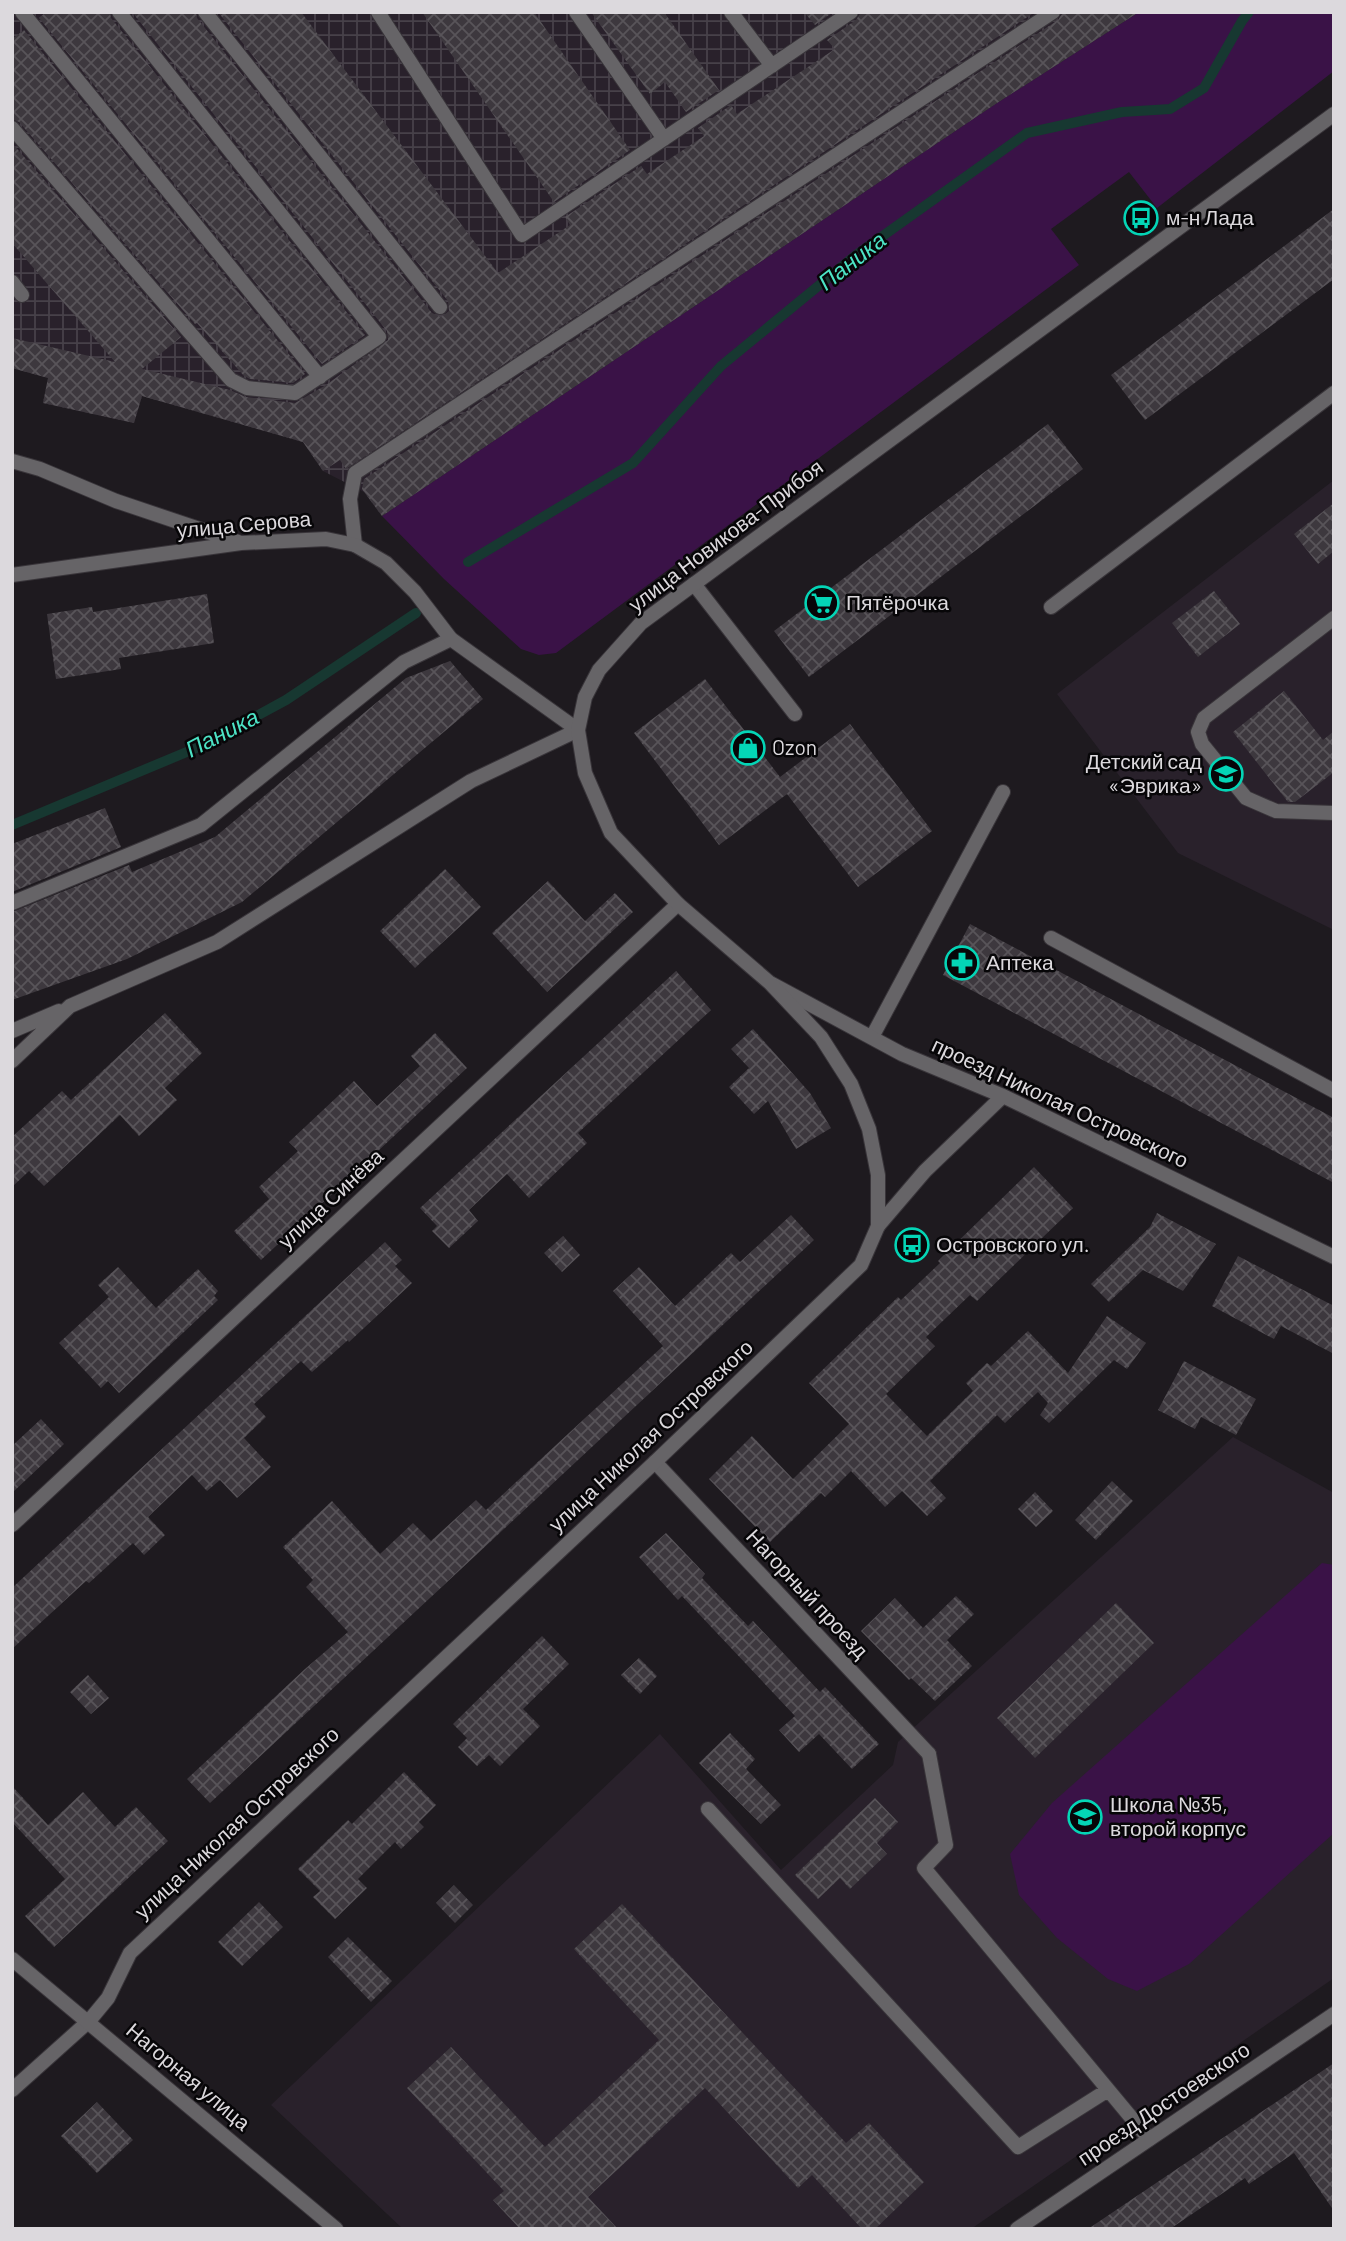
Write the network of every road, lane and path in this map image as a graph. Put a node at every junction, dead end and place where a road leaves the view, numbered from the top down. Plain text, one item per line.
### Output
1 (22, 12) edge
2 (119, 12) edge
3 (205, 12) edge
4 (378, 12) edge
5 (576, 12) edge
6 (731, 12) edge
7 (851, 12) edge
8 (1053, 12) edge
9 (772, 66) junction
10 (1334, 114) edge
11 (12, 128) edge
12 (664, 139) junction
13 (12, 282) edge
14 (22, 295) dead end
15 (440, 307) dead end
16 (320, 377) junction
17 (1334, 393) edge
18 (12, 461) edge
19 (242, 543) junction
20 (355, 545) junction
21 (12, 575) edge
22 (694, 584) junction
23 (1051, 607) dead end
24 (1334, 618) edge
25 (451, 639) junction
26 (795, 714) dead end
27 (578, 730) junction
28 (1003, 792) dead end
29 (1334, 813) edge
30 (12, 903) edge
31 (678, 904) junction
32 (1051, 938) dead end
33 (770, 983) junction
34 (69, 1006) junction
35 (12, 1031) edge
36 (872, 1037) junction
37 (12, 1061) edge
38 (1334, 1091) edge
39 (1003, 1096) junction
40 (878, 1226) junction
41 (1334, 1257) edge
42 (654, 1462) junction
43 (12, 1525) edge
44 (708, 1809) dead end
45 (12, 1959) edge
46 (1334, 2014) edge
47 (89, 2021) junction
48 (12, 2090) edge
49 (1108, 2090) junction
50 (1149, 2139) junction
51 (336, 2229) edge
52 (1017, 2229) edge

1 - 16 street
2 - 16 street
3 - 15 street
4 - 12 street
5 - 12 street
6 - 9 street
7 - 9 street
8 - 20 street
9 - 12 street
10 - 22 street, улица Новикова-Прибоя
11 - 16 street
13 - 14 street
17 - 23 street
18 - 19 street
19 - 20 street, улица Серова
19 - 21 street, улица Серова
20 - 25 street, улица Серова
22 - 26 street
22 - 27 street, улица Новикова-Прибоя
24 - 29 street
25 - 27 street, улица Серова
25 - 30 street
27 - 31 street, улица Николая Островского
27 - 34 street
28 - 36 street
31 - 33 street, улица Николая Островского
31 - 43 street, улица Синёва
32 - 38 street
33 - 36 street, проезд Николая Островского
33 - 40 street, улица Николая Островского
34 - 35 street
34 - 37 street
36 - 39 street, проезд Николая Островского
39 - 40 street
39 - 41 street, проезд Николая Островского
40 - 42 street, улица Николая Островского
42 - 47 street, улица Николая Островского
42 - 49 street, Нагорный проезд
44 - 49 street
45 - 47 street, Нагорная улица
46 - 50 street, проезд Достоевского
47 - 48 street, улица Николая Островского
47 - 51 street, Нагорная улица
49 - 50 street
50 - 52 street, проезд Достоевского

